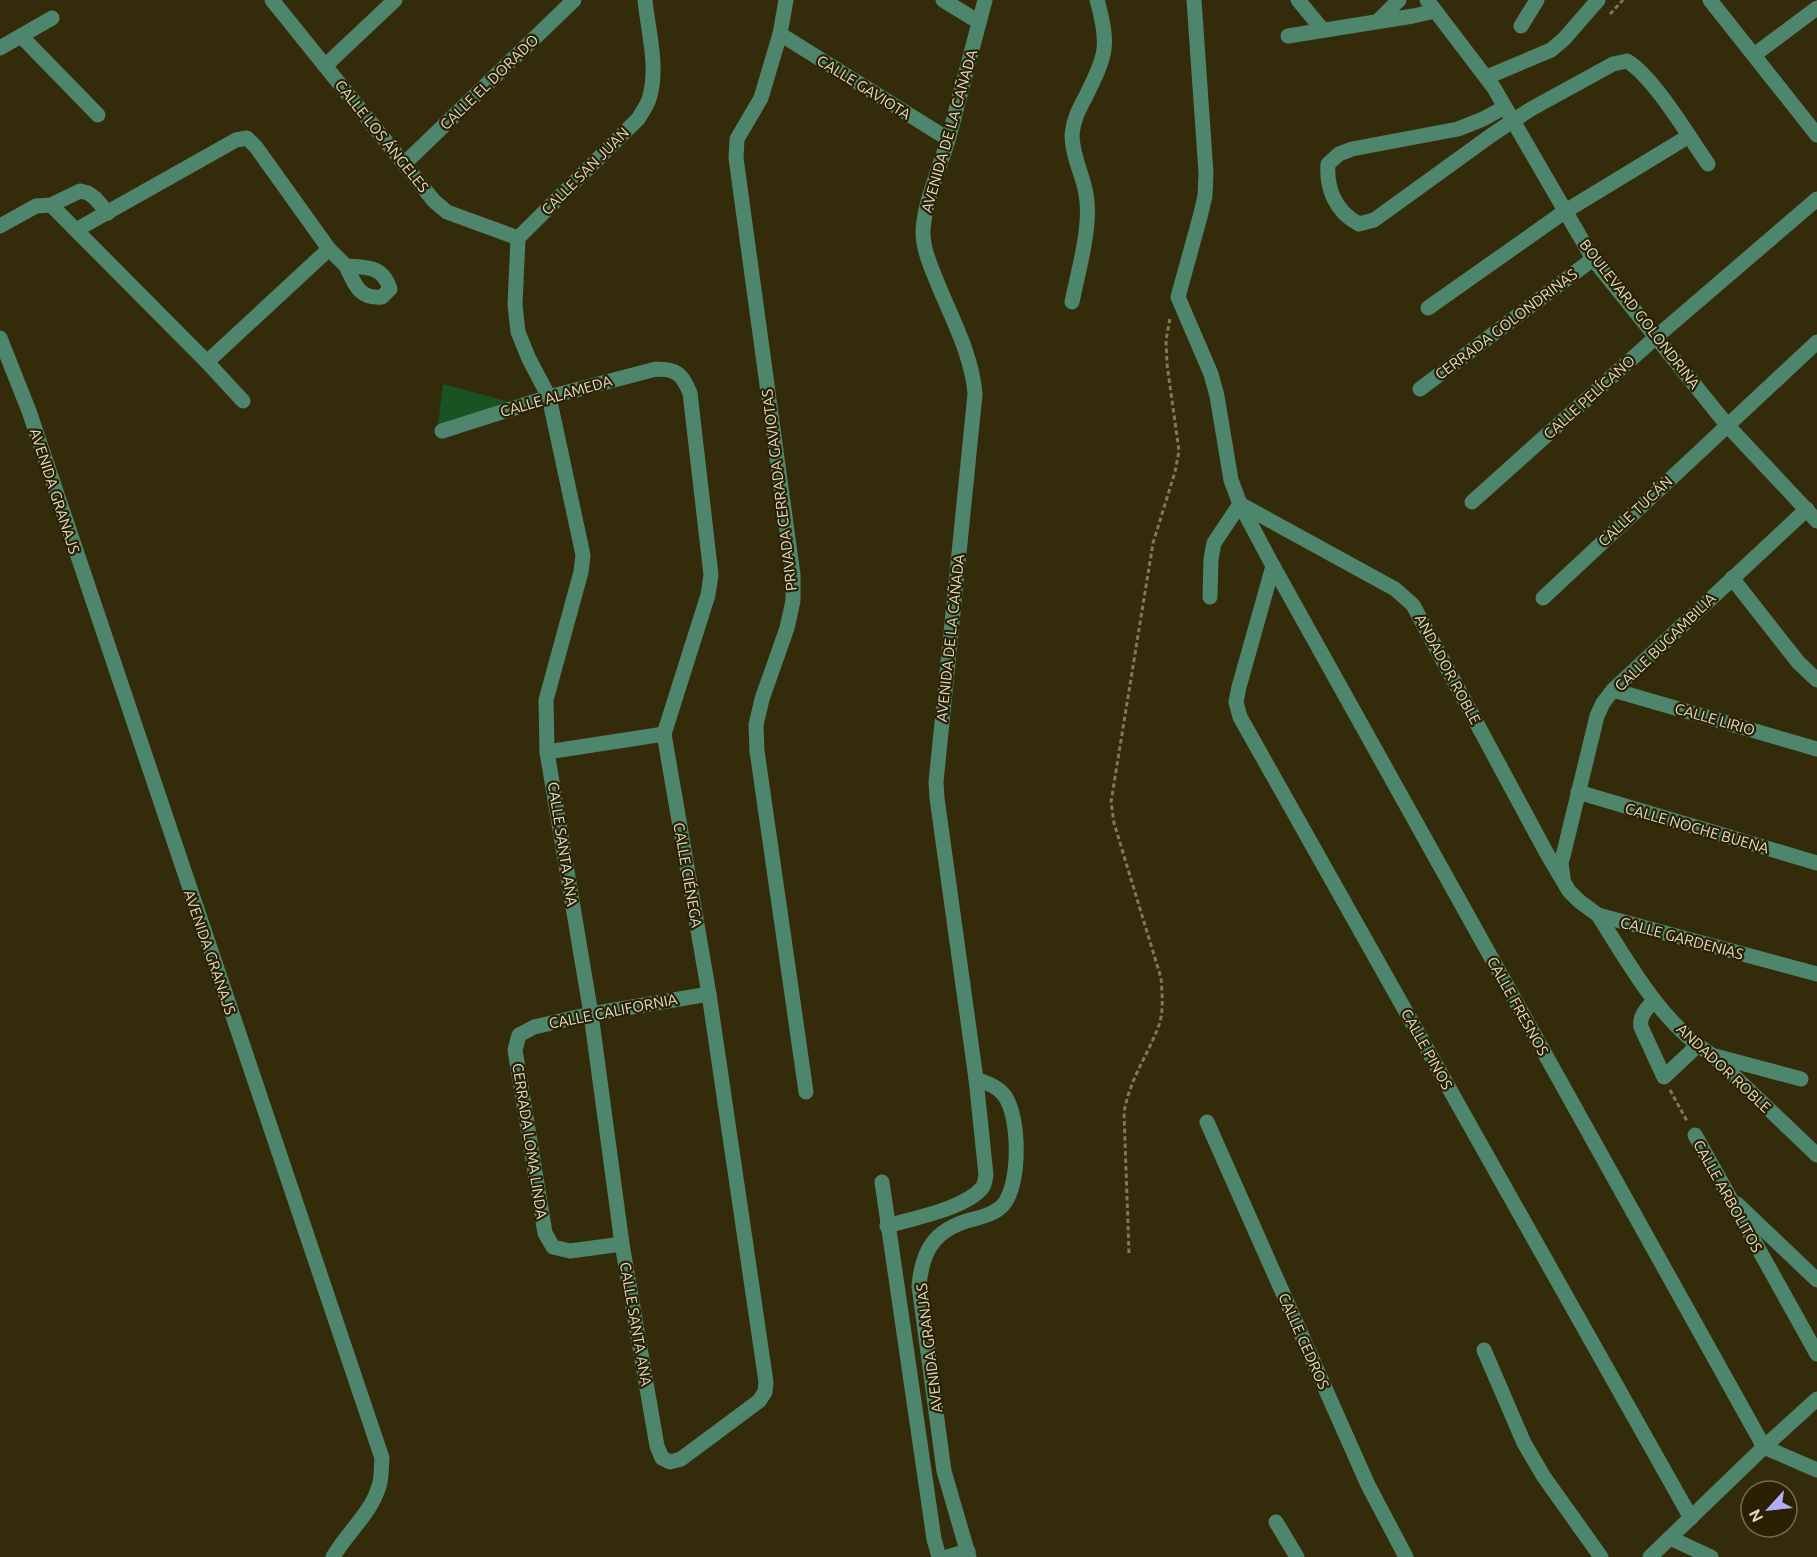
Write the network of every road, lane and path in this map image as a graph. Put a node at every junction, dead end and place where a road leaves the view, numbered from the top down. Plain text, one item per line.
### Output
1 (272, 0) edge
2 (395, 0) edge
3 (574, 0) edge
4 (645, 0) edge
5 (786, 0) edge
6 (943, 0) edge
7 (985, 0) edge
8 (1097, 0) edge
9 (1194, 0) edge
10 (1298, 0) edge
11 (1399, 0) edge
12 (1537, 0) edge
13 (1598, 0) edge
14 (1710, 0) edge
15 (1431, 6) edge
16 (1817, 8) edge
17 (52, 18) dead end
18 (1378, 21) junction
19 (979, 22) junction
20 (1521, 26) dead end
21 (1322, 29) junction
22 (780, 34) junction
23 (21, 36) junction
24 (1288, 36) dead end
25 (0, 48) edge
26 (1754, 55) junction
27 (326, 66) junction
28 (1486, 76) junction
29 (1505, 107) junction
30 (98, 115) dead end
31 (1513, 121) junction
32 (1817, 135) edge
33 (1689, 136) junction
34 (948, 139) junction
35 (404, 164) junction
36 (1708, 164) dead end
37 (1817, 199) edge
38 (51, 205) junction
39 (1564, 212) junction
40 (108, 213) junction
41 (0, 226) edge
42 (76, 230) junction
43 (518, 238) junction
44 (329, 249) junction
45 (1593, 259) junction
46 (346, 266) dead end
47 (1178, 297) junction
48 (1072, 302) dead end
49 (1428, 308) dead end
50 (0, 338) edge
51 (1655, 338) junction
52 (1817, 342) edge
53 (207, 362) junction
54 (671, 369) joint
55 (1420, 389) dead end
56 (549, 397) junction
57 (243, 401) dead end
58 (1727, 425) junction
59 (442, 431) dead end
60 (1472, 502) dead end
61 (1240, 504) junction
62 (1812, 515) edge
63 (1273, 566) junction
64 (1732, 578) junction
65 (1210, 597) dead end
66 (1543, 598) dead end
67 (1817, 680) edge
68 (1613, 690) junction
69 (664, 734) junction
70 (1817, 749) edge
71 (547, 752) junction
72 (1578, 792) junction
73 (1817, 863) edge
74 (1563, 877) junction
75 (1598, 915) junction
76 (1817, 974) edge
77 (709, 994) junction
78 (1654, 1000) junction
79 (591, 1014) junction
80 (519, 1035) joint
81 (1697, 1046) junction
82 (1712, 1055) junction
83 (1664, 1077) junction
84 (976, 1079) junction
85 (1801, 1079) dead end
86 (806, 1092) dead end
87 (1207, 1122) dead end
88 (1695, 1135) joint
89 (1817, 1155) edge
90 (882, 1182) dead end
91 (1726, 1194) junction
92 (953, 1206) junction
93 (960, 1223) junction
94 (887, 1226) junction
95 (622, 1244) junction
96 (1129, 1253) dead end
97 (1817, 1280) edge
98 (1484, 1350) dead end
99 (1817, 1354) edge
100 (1817, 1399) edge
101 (1764, 1447) junction
102 (662, 1458) joint
103 (1817, 1470) edge
104 (1691, 1518) junction
105 (1276, 1522) dead end
106 (1670, 1538) junction
107 (968, 1554) edge
108 (333, 1557) edge
109 (939, 1557) edge
110 (947, 1557) edge
111 (1297, 1557) edge
112 (1406, 1557) edge
113 (1601, 1557) edge
114 (1650, 1557) edge
115 (1711, 1557) edge

1 - 27 street, CALLE LOS ÁNGELES
2 - 27 street
3 - 35 street, CALLE EL DORADO
4 - 43 street, CALLE SAN JUAN
5 - 22 street, PRIVADA CERRADA GAVIOTAS
6 - 19 street
7 - 19 street, AVENIDA DE LA CAÑADA
8 - 48 street
9 - 47 street
10 - 21 street
11 - 18 street
12 - 20 street
13 - 28 street
14 - 26 street
15 - 18 street
15 - 28 street, BOULEVARD GOLONDRINA
16 - 26 street
17 - 23 street
18 - 21 street
19 - 34 street, AVENIDA DE LA CAÑADA
21 - 24 street
22 - 34 street, CALLE GAVIOTA
22 - 86 street, PRIVADA CERRADA GAVIOTAS
23 - 25 street
23 - 30 street
26 - 32 street
27 - 35 street, CALLE LOS ÁNGELES
28 - 29 street, BOULEVARD GOLONDRINA
29 - 31 street, BOULEVARD GOLONDRINA
29 - 31 street
31 - 33 street
31 - 39 street, BOULEVARD GOLONDRINA
33 - 36 street
33 - 39 street
34 - 84 street, AVENIDA DE LA CAÑADA
35 - 43 street, CALLE LOS ÁNGELES
37 - 51 street, CALLE PELÍCANO
38 - 40 street
38 - 41 street
38 - 42 street
39 - 45 street, BOULEVARD GOLONDRINA
39 - 49 street
40 - 42 street
40 - 44 street
42 - 53 street
43 - 56 street, CALLE SANTA ANA
44 - 46 street
44 - 53 street
45 - 51 street, BOULEVARD GOLONDRINA
45 - 55 street, CERRADA GOLONDRINAS
47 - 61 street, CALLE FRESNOS
47 - 96 path
50 - 108 street, AVENIDA GRANAJS
51 - 58 street, BOULEVARD GOLONDRINA
51 - 60 street, CALLE PELÍCANO
52 - 58 street, CALLE TUCÁN
53 - 57 street
54 - 56 street, CALLE ALAMEDA
54 - 69 street, CALLE CIÉNEGA
56 - 59 street, CALLE ALAMEDA
56 - 71 street, CALLE SANTA ANA
58 - 62 street, BOULEVARD GOLONDRINA
58 - 66 street, CALLE TUCÁN
61 - 63 street, CALLE FRESNOS
61 - 65 street
61 - 74 street, ANDADOR ROBLE
62 - 64 street, CALLE BUGAMBILIA
63 - 101 street, CALLE FRESNOS
63 - 104 street, CALLE PINOS
64 - 67 street
64 - 68 street, CALLE BUGAMBILIA
68 - 70 street, CALLE LIRIO
68 - 72 street, CALLE BUGAMBILIA
69 - 71 street
69 - 77 street, CALLE CIÉNEGA
71 - 79 street, CALLE SANTA ANA
72 - 73 street, CALLE NOCHE BUENA
72 - 74 street, CALLE BUGAMBILIA
74 - 75 street, CALLE GARDENIAS
75 - 76 street, CALLE GARDENIAS
75 - 78 street, ANDADOR ROBLE
77 - 79 street, CALLE CALIFORNIA
77 - 102 street, CALLE CIÉNEGA
78 - 81 street, ANDADOR ROBLE
78 - 83 street
79 - 80 street, CALLE CALIFORNIA
79 - 95 street, CALLE SANTA ANA
80 - 95 street, CERRADA LOMA LINDA
81 - 82 street, ANDADOR ROBLE
81 - 83 street
82 - 85 street
82 - 89 street, ANDADOR ROBLE
83 - 88 path, CALLE ARBOLITOS
84 - 92 street, AVENIDA DE LA CAÑADA
84 - 93 street, AVENIDA GRANJAS
87 - 112 street, CALLE CEDROS
88 - 91 street, CALLE ARBOLITOS
90 - 94 street, AVENIDA GRANJAS
91 - 97 street
91 - 99 street, CALLE ARBOLITOS
92 - 93 street
92 - 94 street, AVENIDA DE LA CAÑADA
93 - 107 street, AVENIDA GRANJAS
94 - 109 street, AVENIDA GRANJAS
95 - 102 street, CALLE SANTA ANA
98 - 113 street
100 - 101 street
101 - 103 street
101 - 104 street
104 - 106 street
105 - 111 street
106 - 114 street
106 - 115 street
107 - 110 street, AVENIDA GRANJAS

